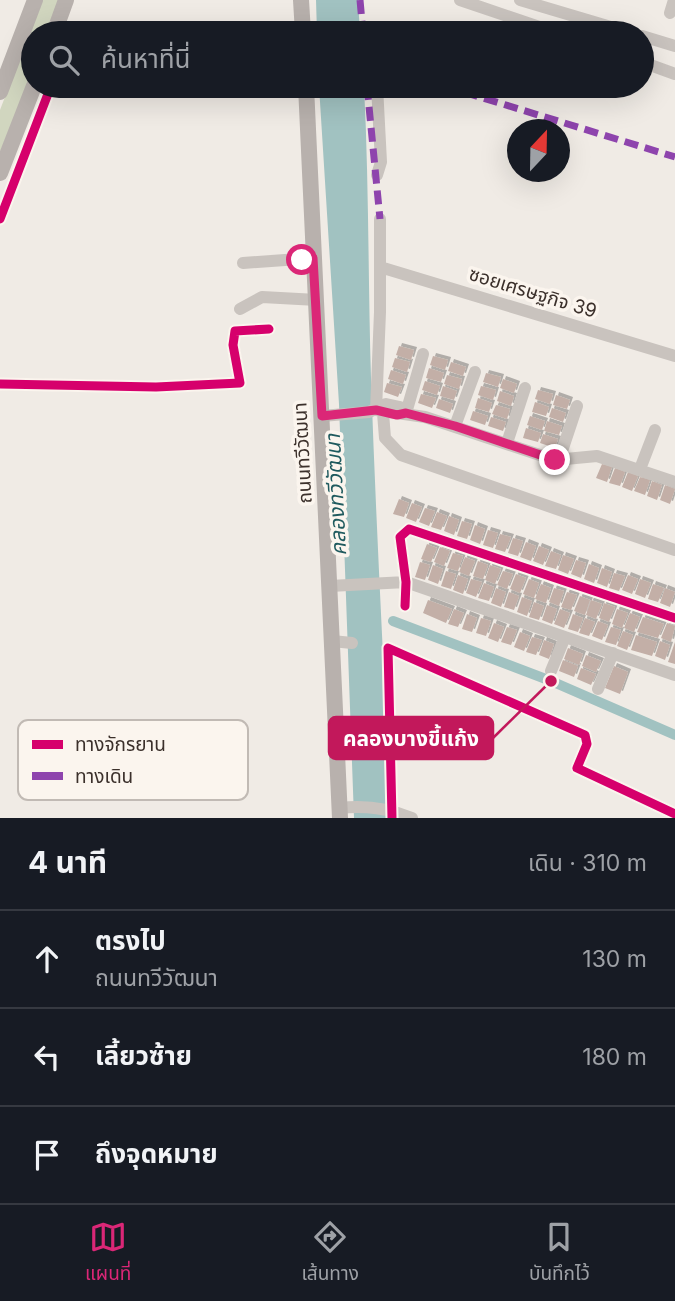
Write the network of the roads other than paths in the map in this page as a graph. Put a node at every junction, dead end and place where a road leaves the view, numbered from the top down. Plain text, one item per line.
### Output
1 (66, 0) edge
2 (301, 0) edge
3 (460, 0) edge
4 (520, 0) edge
5 (33, 1) edge
6 (26, 21) edge
7 (58, 21) edge
8 (302, 21) edge
9 (522, 21) edge
10 (591, 21) edge
11 (21, 34) edge
12 (654, 40) edge
13 (675, 46) edge
14 (654, 66) edge
15 (675, 74) edge
16 (0, 92) edge
17 (29, 98) edge
18 (306, 98) edge
19 (378, 98) edge
20 (0, 173) edge
21 (377, 175) dead end
22 (380, 219) dead end
23 (313, 258) junction
24 (243, 263) dead end
25 (380, 267) junction
26 (317, 300) junction
27 (240, 309) dead end
28 (269, 329) dead end
29 (423, 354) dead end
30 (675, 356) edge
31 (475, 372) dead end
32 (0, 384) edge
33 (525, 388) dead end
34 (577, 406) dead end
35 (376, 412) junction
36 (406, 413) junction
37 (322, 416) junction
38 (455, 426) junction
39 (655, 430) dead end
40 (507, 443) junction
41 (559, 460) junction
42 (640, 470) junction
43 (675, 482) edge
44 (675, 550) edge
45 (406, 582) junction
46 (330, 586) junction
47 (405, 606) dead end
48 (675, 618) edge
49 (565, 637) junction
50 (332, 641) junction
51 (352, 643) dead end
52 (613, 653) junction
53 (551, 671) dead end
54 (675, 675) edge
55 (598, 689) dead end
56 (392, 812) edge
57 (340, 813) edge
58 (675, 814) edge
59 (412, 818) edge

1 - 7 main road
2 - 8 main road
3 - 9 street
4 - 10 street
5 - 6 main road
11 - 16 main road
12 - 13 street
14 - 15 street
17 - 20 main road
18 - 23 main road, ถนนทวีวัฒนา
19 - 21 street
22 - 25 street
23 - 24 street
23 - 26 main road, ถนนทวีวัฒนา
25 - 30 street, ซอยเศรษฐกิจ 39
25 - 35 street
26 - 27 street
26 - 37 main road, ถนนทวีวัฒนา
28 - 32 street
29 - 36 street
31 - 38 street
33 - 40 street
34 - 41 street
35 - 36 street
35 - 37 street
35 - 44 street
36 - 38 street
37 - 46 main road, ถนนทวีวัฒนา
38 - 40 street
39 - 42 street
40 - 41 street
41 - 42 street
42 - 43 street
45 - 46 street
45 - 47 street
45 - 48 street
45 - 49 street
46 - 50 main road, ถนนทวีวัฒนา
49 - 52 street
49 - 53 street
50 - 51 street
50 - 57 main road, ถนนทวีวัฒนา
52 - 54 street
52 - 55 street
56 - 57 street
56 - 58 street
56 - 59 street

